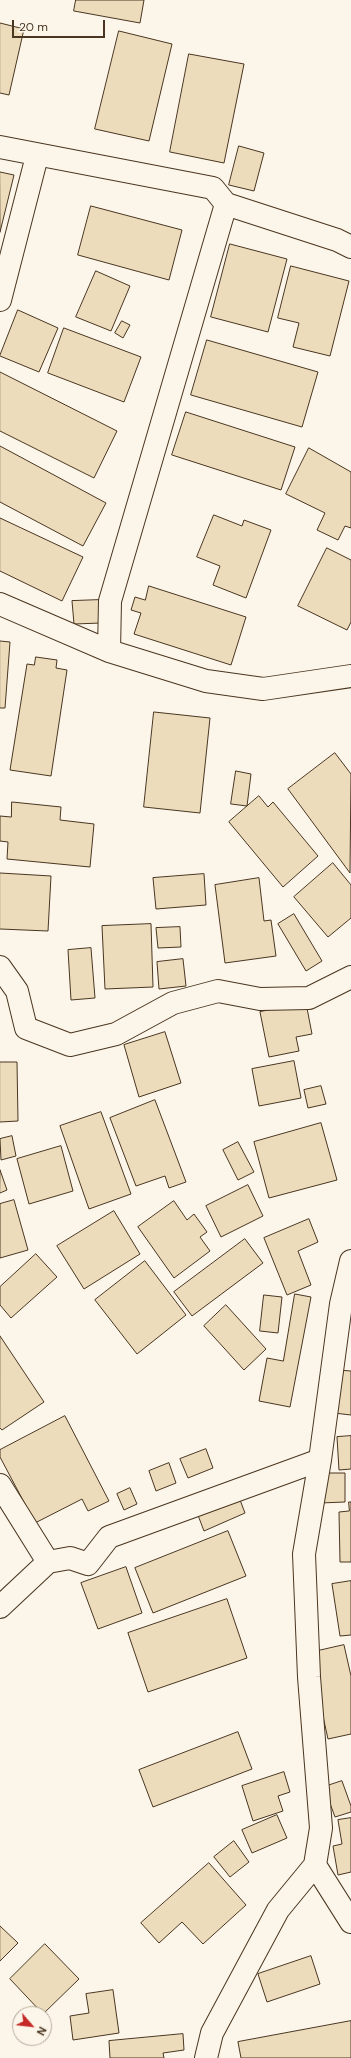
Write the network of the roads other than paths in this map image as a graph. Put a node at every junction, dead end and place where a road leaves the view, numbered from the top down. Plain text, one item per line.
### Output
1 (0, 147) edge
2 (38, 156) junction
3 (226, 204) junction
4 (351, 247) edge
5 (0, 300) edge
6 (0, 604) edge
7 (109, 651) junction
8 (351, 676) edge
9 (0, 967) edge
10 (351, 977) edge
11 (351, 1261) edge
12 (320, 1460) junction
13 (0, 1485) edge
14 (48, 1562) junction
15 (0, 1607) edge
16 (315, 1865) junction
17 (351, 1922) edge
18 (206, 2058) edge

1 - 2 street
2 - 3 street
2 - 5 street
3 - 4 street
3 - 7 street
6 - 7 street
7 - 8 street
9 - 10 street
11 - 12 street
12 - 14 street
12 - 16 street
13 - 14 street
14 - 15 street
16 - 17 street
16 - 18 street

